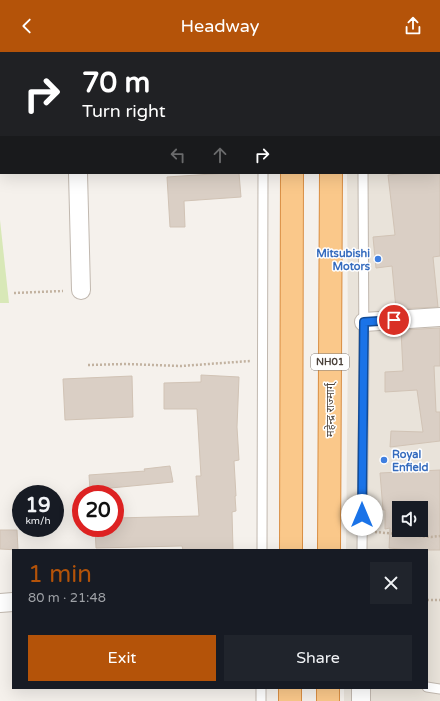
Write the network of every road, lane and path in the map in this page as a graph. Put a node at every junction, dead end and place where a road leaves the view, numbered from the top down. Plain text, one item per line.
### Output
1 (78, 174) edge
2 (263, 174) edge
3 (292, 174) edge
4 (331, 174) edge
5 (363, 174) edge
6 (81, 290) joint
7 (14, 293) dead end
8 (440, 317) edge
9 (364, 322) junction
10 (262, 360) junction
11 (88, 365) dead end
12 (362, 531) junction
13 (440, 536) edge
14 (262, 549) edge
15 (291, 549) edge
16 (329, 549) edge
17 (362, 549) edge
18 (428, 600) edge
19 (440, 600) edge
20 (12, 602) edge
21 (0, 603) edge
22 (428, 687) edge
23 (261, 689) edge
24 (290, 689) edge
25 (328, 689) edge
26 (361, 689) edge
27 (440, 689) edge
28 (261, 701) edge
29 (290, 701) edge
30 (328, 701) edge
31 (361, 701) edge

1 - 6 street
2 - 10 lane
3 - 15 highway
4 - 16 highway, महेन्द्र राज्मार्ग् / NH01
5 - 9 lane
6 - 7 path
8 - 9 street
9 - 12 lane
10 - 11 path
10 - 14 lane
12 - 13 path
12 - 17 lane
18 - 19 path
20 - 21 street
22 - 27 lane
23 - 28 lane
24 - 29 highway
25 - 30 highway
26 - 31 street

